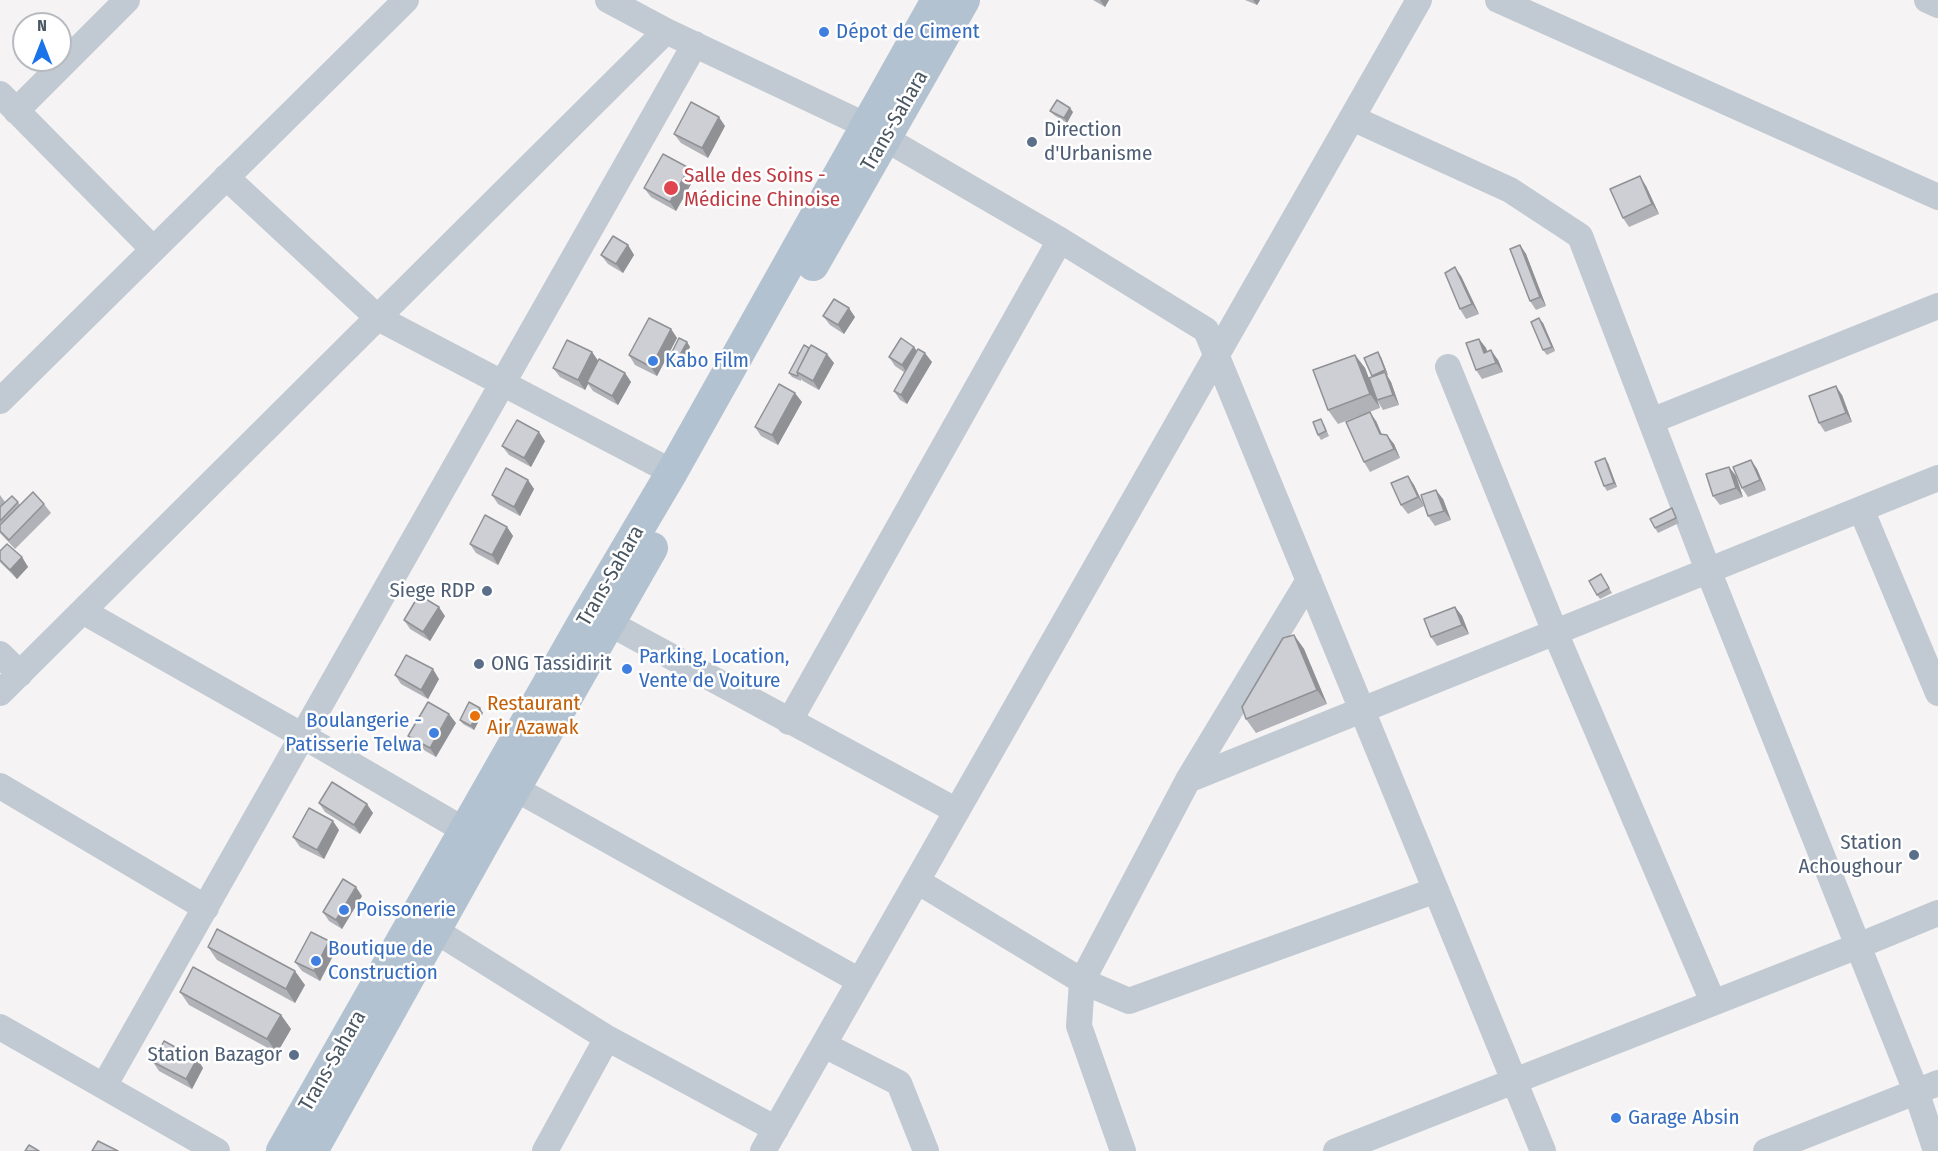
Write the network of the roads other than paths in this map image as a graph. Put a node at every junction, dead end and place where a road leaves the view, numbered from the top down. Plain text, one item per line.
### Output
1 (127, 0) edge
2 (406, 0) edge
3 (608, 0) edge
4 (937, 0) edge
5 (964, 0) edge
6 (1419, 0) edge
7 (1498, 0) edge
8 (1927, 0) edge
9 (1938, 5) edge
10 (666, 31) junction
11 (695, 44) junction
12 (8, 102) edge
13 (1352, 117) junction
14 (876, 133) junction
15 (226, 177) junction
16 (1938, 197) edge
17 (1060, 240) junction
18 (153, 249) junction
19 (1938, 306) edge
20 (378, 318) junction
21 (1216, 356) junction
22 (1448, 367) dead end
23 (503, 383) junction
24 (4, 388) edge
25 (1651, 422) junction
26 (672, 472) junction
27 (1938, 478) edge
28 (1861, 509) junction
29 (1708, 570) junction
30 (1309, 580) junction
31 (84, 612) junction
32 (609, 623) junction
33 (1555, 632) junction
34 (0, 654) edge
35 (20, 674) junction
36 (1937, 687) edge
37 (0, 693) edge
38 (1362, 709) junction
39 (789, 722) junction
40 (303, 736) junction
41 (1188, 780) junction
42 (0, 786) edge
43 (516, 789) junction
44 (957, 811) junction
45 (464, 830) junction
46 (917, 881) junction
47 (1436, 890) junction
48 (206, 908) junction
49 (1938, 913) edge
50 (425, 924) junction
51 (1858, 946) junction
52 (860, 981) junction
53 (1082, 981) junction
54 (1713, 1002) junction
55 (0, 1027) edge
56 (607, 1038) junction
57 (824, 1045) junction
58 (1515, 1081) junction
59 (104, 1086) junction
60 (1927, 1087) edge
61 (770, 1140) edge
62 (217, 1151) edge
63 (282, 1151) edge
64 (312, 1151) edge
65 (545, 1151) edge
66 (926, 1151) edge
67 (1123, 1151) edge
68 (1336, 1151) edge
69 (1543, 1151) edge
70 (1767, 1151) edge
71 (1935, 1151) edge

1 - 12 street
2 - 15 street
3 - 10 street
4 - 14 main road, Trans-Sahara
5 - 14 main road, Trans-Sahara
6 - 13 street
7 - 16 street
8 - 9 street
10 - 11 street
10 - 20 street
11 - 14 street
11 - 23 street
12 - 18 street
13 - 21 street
13 - 25 street
14 - 17 street
14 - 26 main road, Trans-Sahara
14 - 32 main road, Trans-Sahara
15 - 18 street
15 - 20 street
17 - 21 street
17 - 39 street
18 - 24 street
19 - 25 street
20 - 23 street
20 - 31 street
21 - 30 street
21 - 44 street
22 - 33 street
23 - 26 street
23 - 40 street
25 - 29 street
26 - 45 main road, Trans-Sahara
27 - 28 street
28 - 29 street
28 - 36 street
29 - 33 street
29 - 51 street
30 - 38 street
30 - 41 street
31 - 35 street
31 - 40 street
32 - 39 street
32 - 43 main road, Trans-Sahara
33 - 38 street
33 - 54 street
34 - 35 street
35 - 37 street
38 - 41 street
38 - 47 street
39 - 44 street
40 - 45 street
40 - 48 street
41 - 53 street
42 - 48 street
43 - 50 main road, Trans-Sahara
43 - 52 street
44 - 46 street
45 - 50 main road, Trans-Sahara
46 - 52 street
46 - 53 street
47 - 53 street
47 - 58 street
48 - 59 street
49 - 51 street
50 - 56 street
50 - 63 main road, Trans-Sahara
50 - 64 main road, Trans-Sahara
51 - 54 street
51 - 60 street
52 - 57 street
53 - 67 street
54 - 58 street
55 - 59 street
56 - 61 street
56 - 65 street
57 - 61 street
57 - 66 street
58 - 68 street
58 - 69 street
59 - 62 street
60 - 70 street
60 - 71 street

